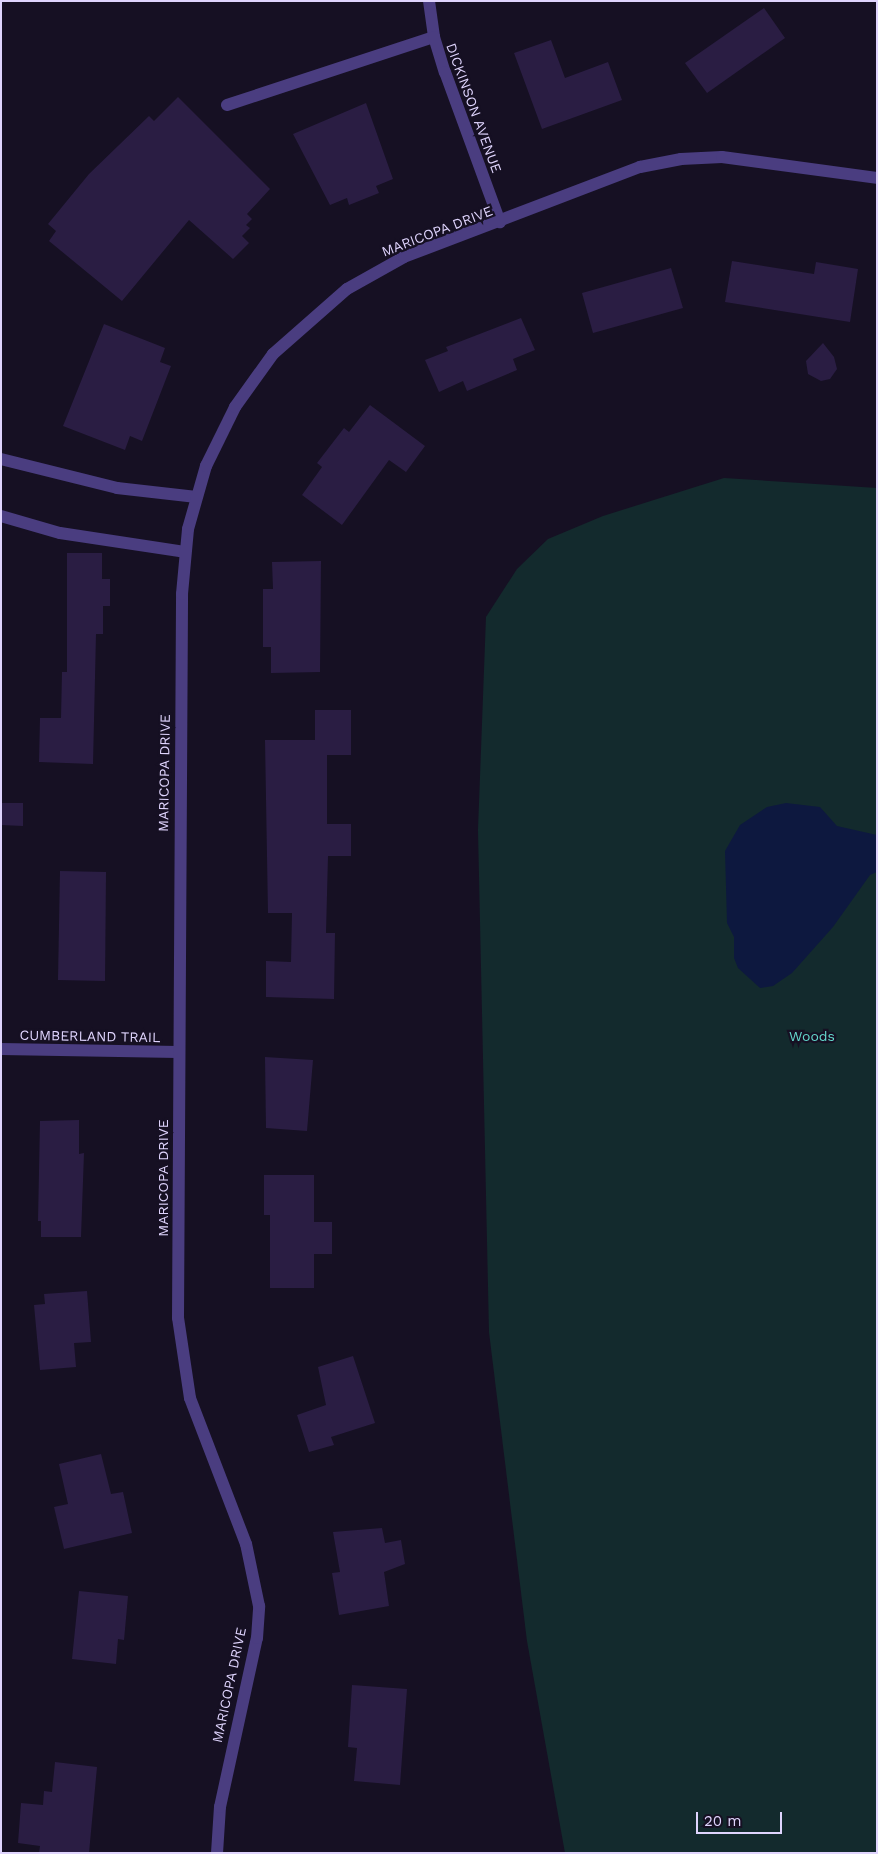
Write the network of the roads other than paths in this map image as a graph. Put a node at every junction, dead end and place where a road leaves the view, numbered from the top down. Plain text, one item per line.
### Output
1 (429, 1) edge
2 (434, 37) junction
3 (227, 105) dead end
4 (877, 178) edge
5 (500, 222) junction
6 (1, 459) edge
7 (196, 497) junction
8 (1, 516) edge
9 (185, 552) junction
10 (1, 1049) edge
11 (178, 1052) junction
12 (217, 1853) edge

1 - 2 street, DICKINSON AVENUE
2 - 3 street
2 - 5 street, DICKINSON AVENUE
4 - 5 street, MARICOPA DRIVE
5 - 7 street, MARICOPA DRIVE
6 - 7 street
7 - 9 street, MARICOPA DRIVE
8 - 9 street
9 - 11 street, MARICOPA DRIVE
10 - 11 street, CUMBERLAND TRAIL
11 - 12 street, MARICOPA DRIVE

